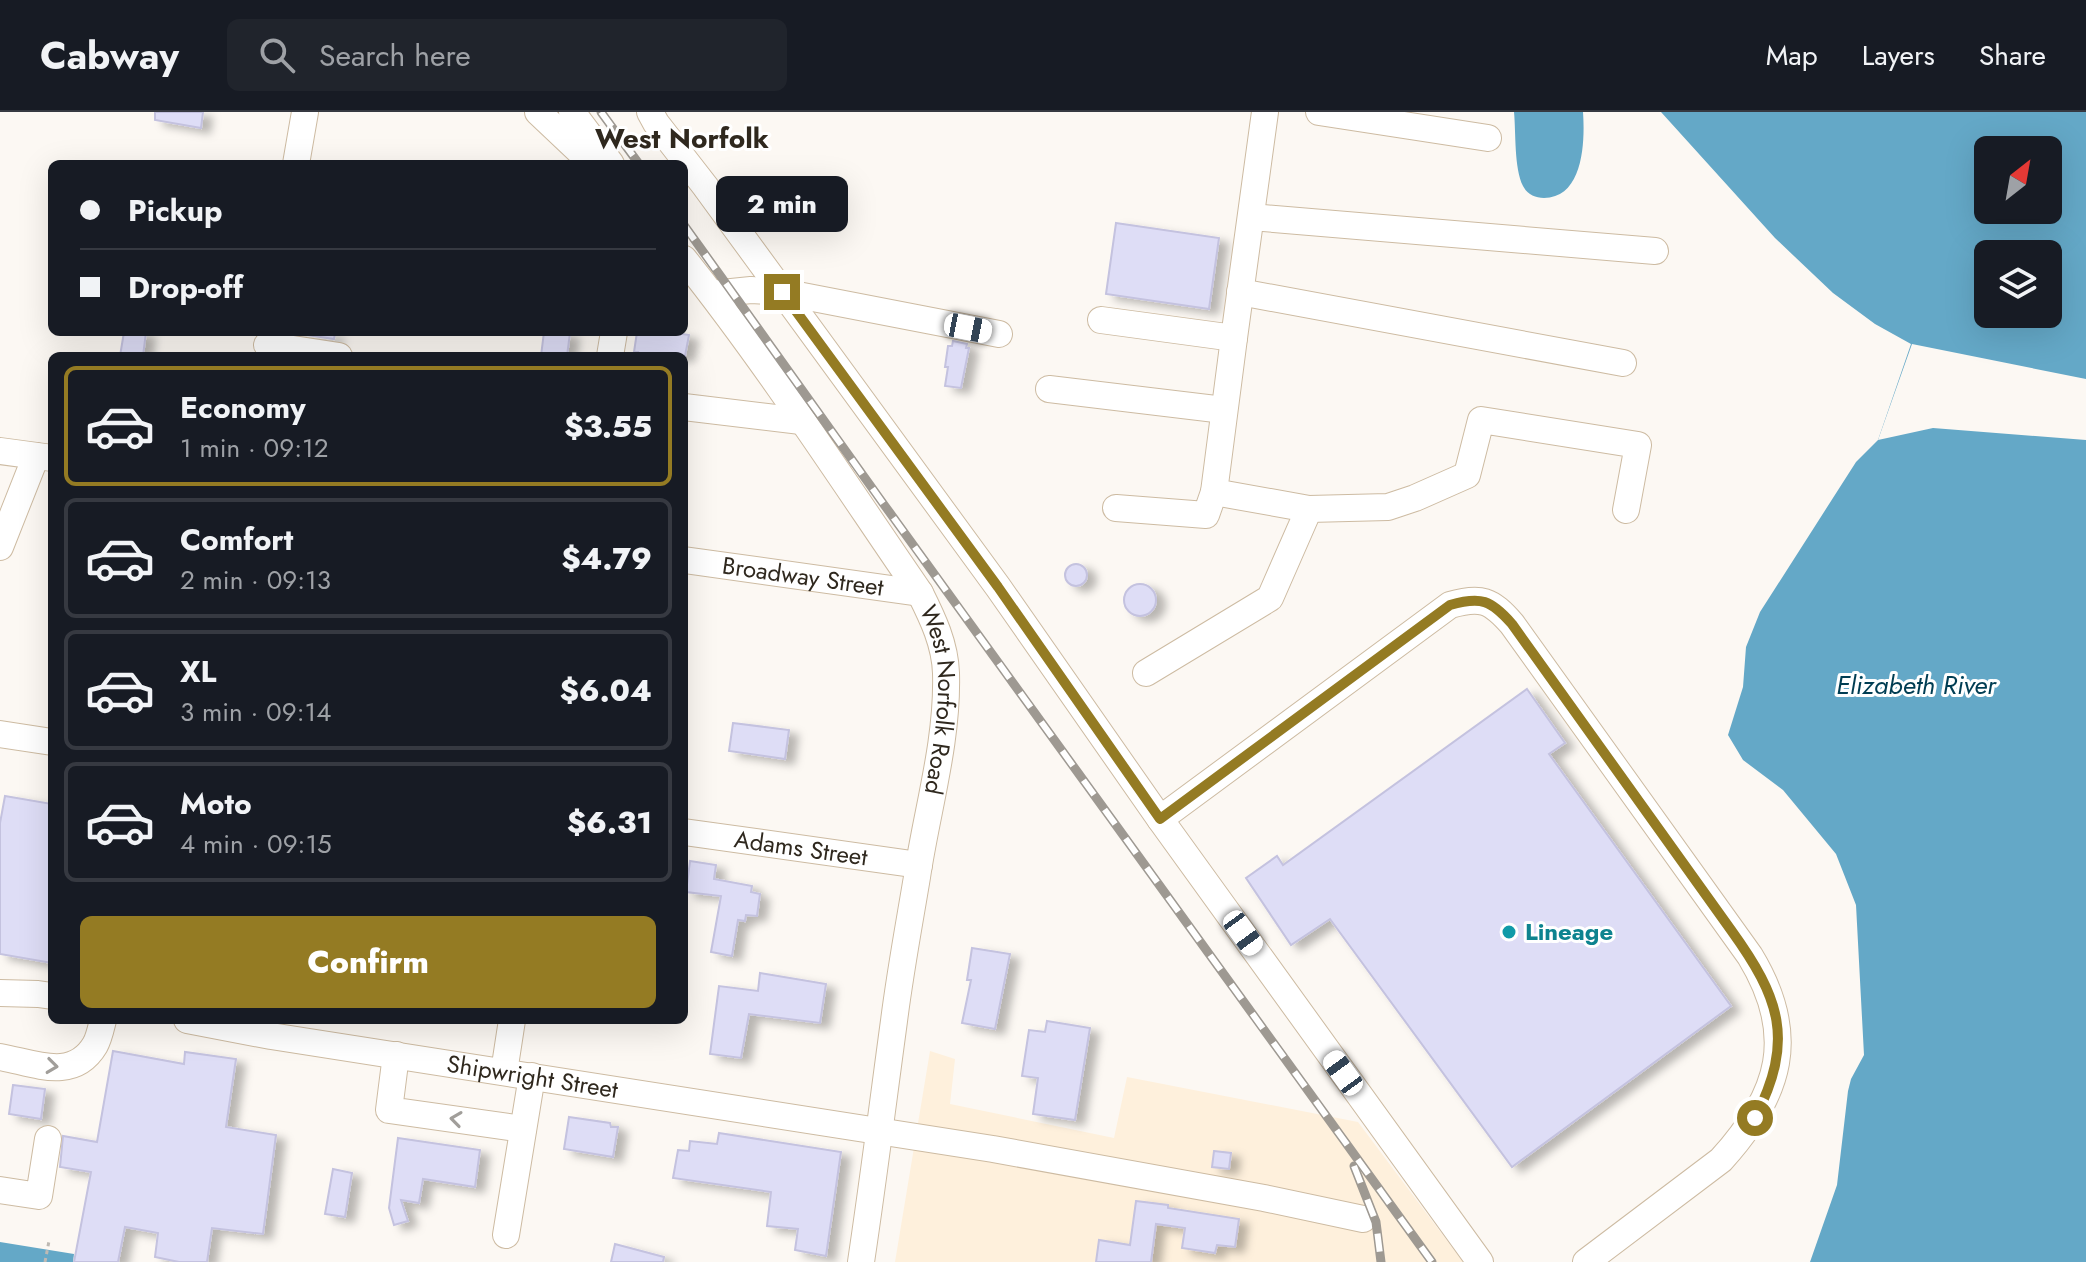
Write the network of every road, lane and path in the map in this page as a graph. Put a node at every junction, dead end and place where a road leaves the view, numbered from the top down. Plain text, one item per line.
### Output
1 (305, 112) edge
2 (538, 112) edge
3 (572, 112) edge
4 (650, 112) edge
5 (1265, 112) edge
6 (1319, 112) edge
7 (1488, 138) dead end
8 (297, 160) edge
9 (589, 160) edge
10 (608, 160) edge
11 (685, 160) edge
12 (688, 164) edge
13 (1251, 217) junction
14 (1655, 251) dead end
15 (688, 264) edge
16 (782, 292) junction
17 (1240, 292) junction
18 (712, 294) junction
19 (1101, 320) dead end
20 (999, 334) dead end
21 (1234, 338) junction
22 (267, 344) edge
23 (315, 352) edge
24 (1623, 363) dead end
25 (1049, 389) dead end
26 (688, 407) edge
27 (1224, 410) junction
28 (801, 421) junction
29 (0, 451) edge
30 (44, 457) edge
31 (1214, 492) junction
32 (1116, 508) dead end
33 (1309, 509) junction
34 (1626, 510) dead end
35 (0, 547) edge
36 (688, 561) edge
37 (920, 593) junction
38 (1146, 673) dead end
39 (0, 734) edge
40 (48, 741) edge
41 (1160, 819) junction
42 (688, 833) edge
43 (919, 865) junction
44 (0, 993) edge
45 (48, 995) edge
46 (208, 1024) edge
47 (511, 1024) edge
48 (99, 1032) edge
49 (396, 1055) junction
50 (0, 1057) edge
51 (504, 1072) junction
52 (532, 1076) junction
53 (523, 1129) junction
54 (880, 1131) junction
55 (48, 1139) dead end
56 (0, 1190) edge
57 (1363, 1219) dead end
58 (506, 1235) dead end
59 (49, 1241) dead end
60 (45, 1262) edge
61 (861, 1262) edge
62 (1480, 1262) edge
63 (1586, 1262) edge

1 - 8 street
2 - 9 street
3 - 10 street
4 - 11 street
5 - 13 street
6 - 7 street
12 - 16 street
13 - 14 street
13 - 17 street
15 - 18 street, West Norfolk Road
16 - 18 street
16 - 20 street
16 - 41 street
17 - 21 street
17 - 24 street
18 - 28 street, West Norfolk Road
19 - 21 street
21 - 27 street
22 - 23 street
25 - 27 street
26 - 28 street
27 - 31 street
28 - 37 street, West Norfolk Road
29 - 30 street
30 - 35 street
31 - 32 street
31 - 33 street
33 - 34 street
33 - 38 street
36 - 37 street, Broadway Street
37 - 43 street, West Norfolk Road
39 - 40 street
41 - 62 street
41 - 63 street
42 - 43 street, Adams Street
43 - 54 street, West Norfolk Road
44 - 45 street
46 - 49 street, Shipwright Street
47 - 51 street
50 -> 48 street
49 - 51 street, Shipwright Street
53 -> 49 street
51 - 52 street, Shipwright Street
52 - 53 street
52 - 54 street, Shipwright Street
53 - 58 street
54 - 57 street, Shipwright Street
54 - 61 street, West Norfolk Road
55 - 56 street
59 - 60 path

